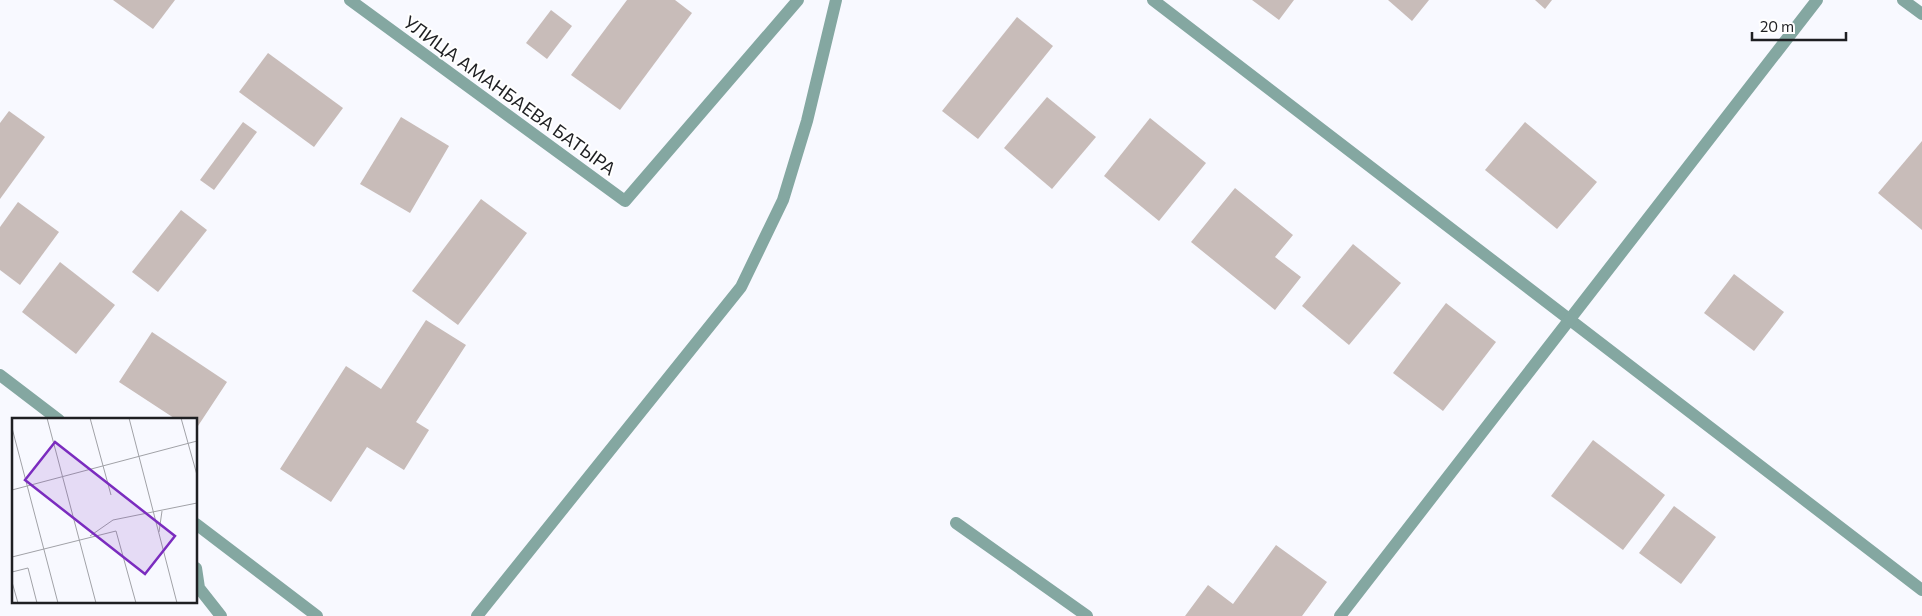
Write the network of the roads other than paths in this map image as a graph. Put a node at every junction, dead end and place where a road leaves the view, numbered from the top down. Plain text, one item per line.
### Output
1 (350, 0) edge
2 (798, 0) edge
3 (836, 0) edge
4 (1153, 0) edge
5 (1817, 0) edge
6 (1903, 0) edge
7 (1922, 14) edge
8 (1569, 321) junction
9 (0, 375) edge
10 (56, 418) edge
11 (956, 523) dead end
12 (198, 526) edge
13 (198, 581) edge
14 (1922, 590) edge
15 (221, 616) edge
16 (317, 616) edge
17 (477, 616) edge
18 (1087, 616) edge
19 (1340, 616) edge

1 - 2 street, УЛИЦА АМАНБАЕВА БАТЫРА
3 - 17 street
4 - 8 street
5 - 8 street
6 - 7 street
8 - 14 street
8 - 19 street
9 - 10 street
11 - 18 street
12 - 16 street
13 - 15 street

